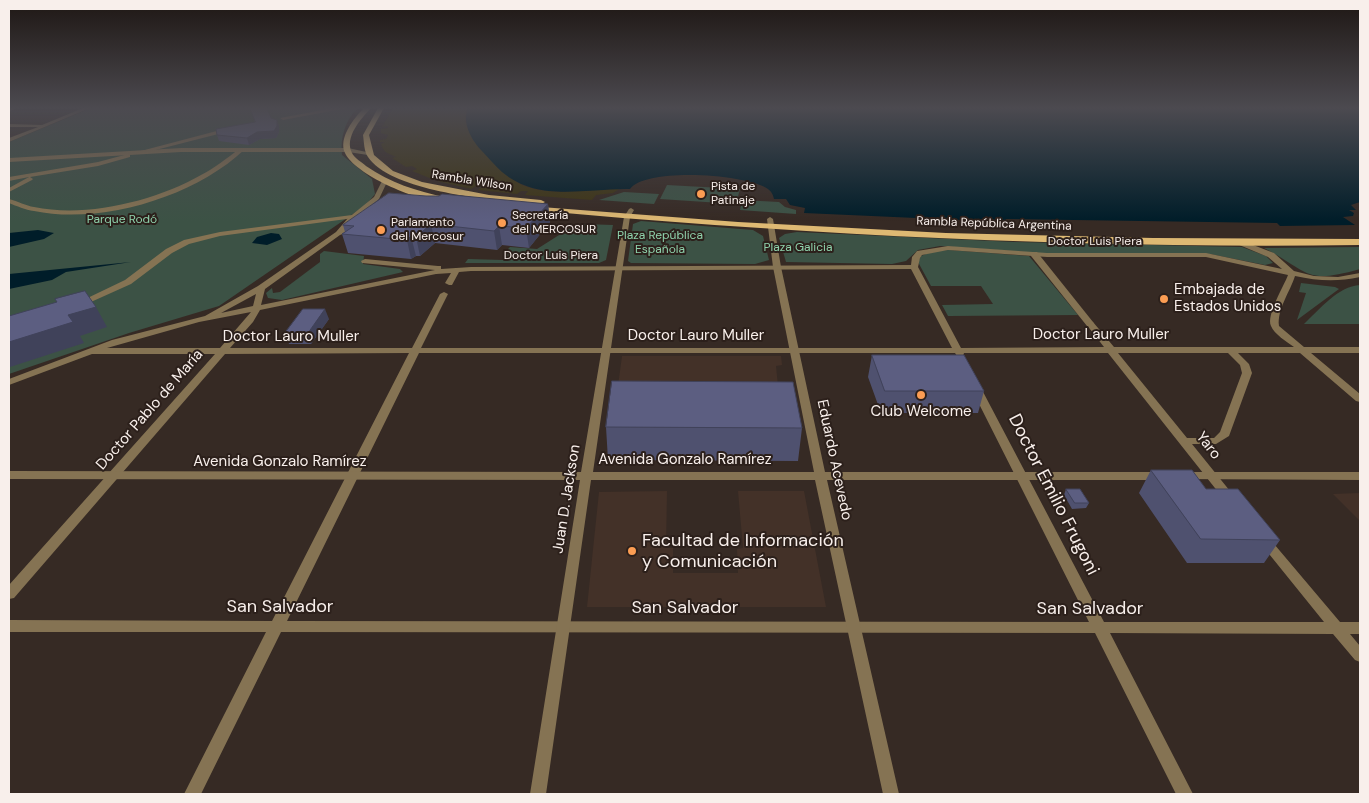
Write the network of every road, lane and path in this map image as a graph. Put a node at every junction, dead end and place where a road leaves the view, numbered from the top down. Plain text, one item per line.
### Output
1 (167, 145) edge
2 (181, 145) edge
3 (349, 145) edge
4 (366, 145) edge
5 (348, 150) junction
6 (140, 152) junction
7 (173, 152) junction
8 (239, 152) junction
9 (368, 153) junction
10 (128, 156) junction
11 (80, 159) junction
12 (354, 159) junction
13 (9, 161) edge
14 (69, 169) junction
15 (40, 174) junction
16 (9, 179) edge
17 (384, 182) junction
18 (9, 190) edge
19 (436, 198) junction
20 (9, 201) edge
21 (410, 201) edge
22 (362, 210) junction
23 (377, 212) edge
24 (629, 213) junction
25 (352, 218) junction
26 (362, 223) edge
27 (770, 223) junction
28 (338, 234) junction
29 (1360, 236) edge
30 (1240, 242) junction
31 (1360, 242) edge
32 (1034, 254) junction
33 (365, 261) dead end
34 (776, 267) junction
35 (914, 267) junction
36 (618, 268) junction
37 (457, 270) junction
38 (1292, 274) junction
39 (1360, 275) edge
40 (449, 283) dead end
41 (261, 288) junction
42 (444, 294) dead end
43 (70, 307) edge
44 (256, 310) junction
45 (198, 320) junction
46 (794, 349) junction
47 (1109, 349) junction
48 (1229, 349) junction
49 (223, 350) junction
50 (606, 350) junction
51 (957, 350) junction
52 (1302, 350) junction
53 (1360, 350) edge
54 (90, 351) junction
55 (415, 351) junction
56 (9, 382) edge
57 (1360, 399) edge
58 (1184, 441) junction
59 (9, 475) edge
60 (587, 475) junction
61 (114, 476) junction
62 (820, 476) junction
63 (1020, 476) junction
64 (1211, 476) junction
65 (1360, 476) edge
66 (352, 478) junction
67 (1236, 506) edge
68 (1255, 529) edge
69 (9, 594) edge
70 (9, 626) edge
71 (277, 626) junction
72 (564, 627) junction
73 (854, 628) junction
74 (1100, 628) junction
75 (1337, 628) junction
76 (1360, 628) edge
77 (1360, 656) edge
78 (192, 794) edge
79 (538, 794) edge
80 (891, 794) edge
81 (1185, 794) edge

1 - 6 street
2 - 7 street
3 - 5 main road
4 - 9 main road
5 - 8 street
5 - 9 street
5 - 12 main road, Rambla Wilson
6 - 7 street
6 - 13 street
7 - 8 street
7 - 10 street
8 - 12 street
8 - 20 street
9 - 24 main road, Rambla Wilson
10 - 11 street
10 - 14 street
11 - 13 street
11 - 14 street
12 - 17 main road, Rambla Wilson
14 - 15 street
15 - 16 street
15 - 18 street
17 - 19 main road, Rambla Wilson
17 - 22 street
19 - 21 street
19 - 24 main road, Rambla Wilson
22 - 23 street
22 - 25 street
24 - 27 main road, Rambla República Argentina
24 - 36 street, Juan D. Jackson
25 - 28 street
25 - 43 street
26 - 28 street
27 - 29 main road, Rambla República Argentina
27 - 30 main road, Rambla República Argentina
27 - 34 street, Eduardo Acevedo
28 - 41 street
30 - 31 main road, Rambla República Argentina
30 - 38 street
32 - 35 street, Doctor Luis Piera
32 - 38 street, Doctor Luis Piera
32 - 47 street, Yaro
33 - 37 street, Doctor Luis Piera
34 - 35 street, Doctor Luis Piera
34 - 36 street, Doctor Luis Piera
34 - 46 street, Eduardo Acevedo
35 - 51 street, Doctor Emilio Frugoni
36 - 37 street, Doctor Luis Piera
36 - 50 street, Juan D. Jackson
37 - 40 street
37 - 44 street, Doctor Luis Piera
38 - 39 street, Doctor Luis Piera
38 - 52 street
41 - 44 street, Doctor Pablo de María
41 - 45 street, Doctor Luis Piera
42 - 55 street
44 - 45 street, Doctor Luis Piera
44 - 49 street, Doctor Pablo de María
45 - 54 street, Doctor Luis Piera
46 - 50 street, Doctor Lauro Muller
46 - 51 street, Doctor Lauro Muller
46 - 62 street, Eduardo Acevedo
47 - 48 street, Doctor Lauro Muller
47 - 51 street, Doctor Lauro Muller
47 - 58 street, Yaro
48 - 52 street, Doctor Lauro Muller
48 - 58 street
49 - 54 street, Doctor Lauro Muller
49 - 55 street, Doctor Lauro Muller
49 - 61 street, Doctor Pablo de María
50 - 55 street, Doctor Lauro Muller
50 - 60 street, Juan D. Jackson
51 - 63 street, Doctor Emilio Frugoni
52 - 53 street, Doctor Lauro Muller
52 - 57 street
54 - 56 street, Doctor Luis Piera
55 - 66 street
58 - 64 street, Yaro
59 - 61 street, Avenida Gonzalo Ramírez
60 - 62 street, Avenida Gonzalo Ramírez
60 - 66 street, Avenida Gonzalo Ramírez
60 - 72 street, Juan D. Jackson
61 - 66 street, Avenida Gonzalo Ramírez
61 - 69 street, Doctor Pablo de María
62 - 63 street, Avenida Gonzalo Ramírez
62 - 73 street, Eduardo Acevedo
63 - 64 street, Avenida Gonzalo Ramírez
63 - 74 street, Doctor Emilio Frugoni
64 - 65 street, Avenida Gonzalo Ramírez
64 - 67 street, Yaro
66 - 71 street
68 - 75 street
70 - 71 street, San Salvador
71 - 72 street, San Salvador
71 - 78 street
72 - 73 street, San Salvador
72 - 79 street, Juan D. Jackson
73 - 74 street, San Salvador
73 - 80 street, Eduardo Acevedo
74 - 75 street, San Salvador
74 - 81 street, Doctor Emilio Frugoni
75 - 76 street, San Salvador
75 - 77 street

